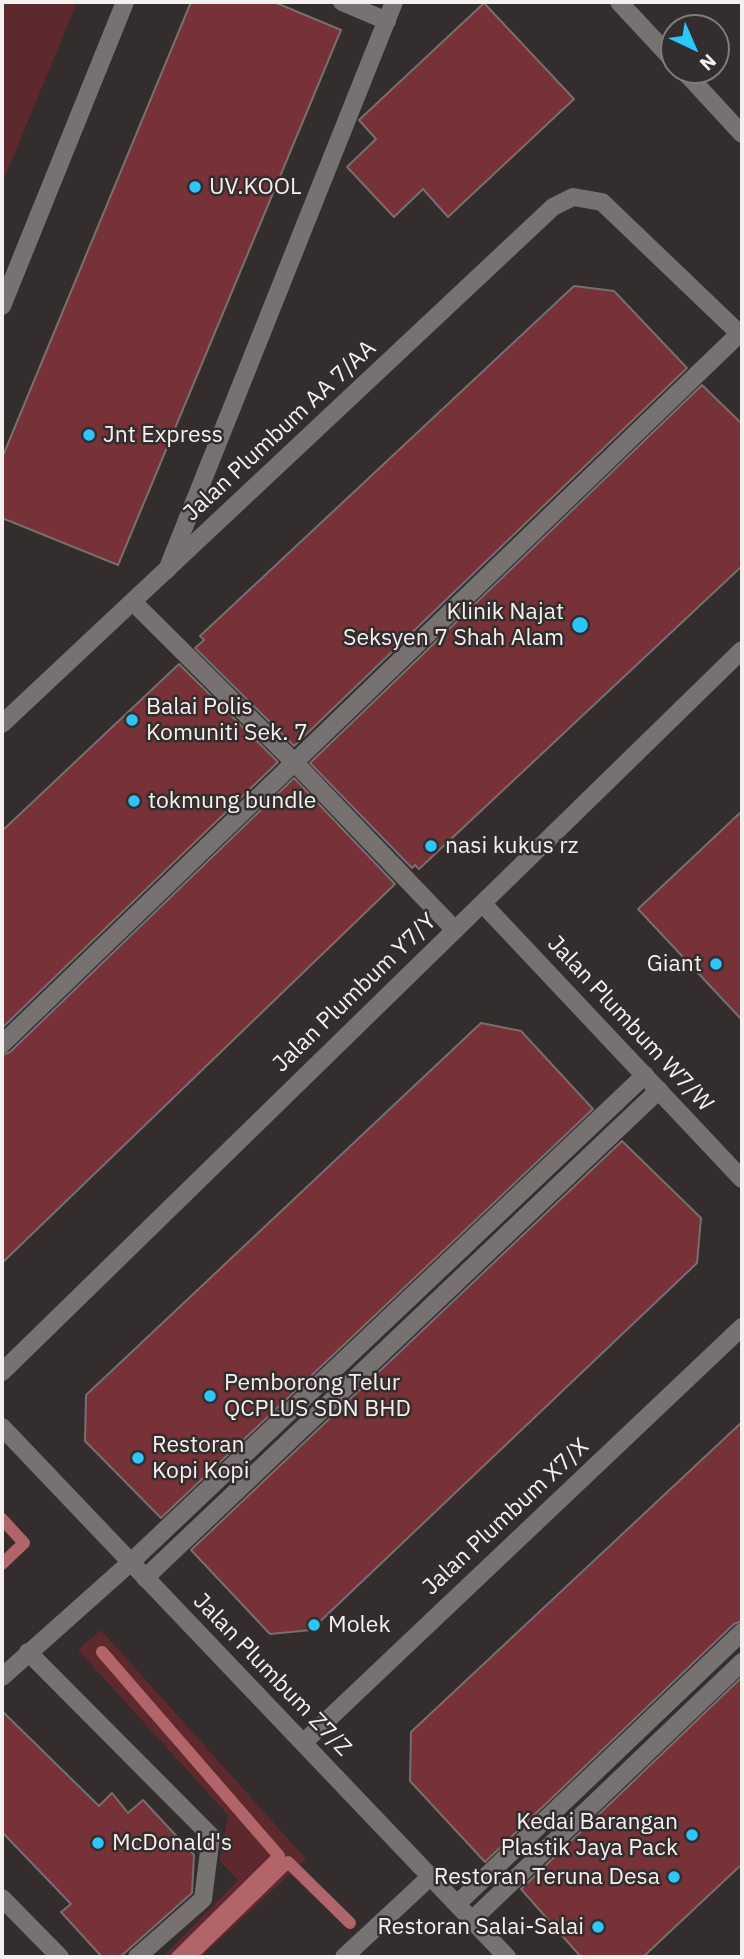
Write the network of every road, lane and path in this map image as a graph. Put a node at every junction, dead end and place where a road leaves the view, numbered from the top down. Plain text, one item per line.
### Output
1 (125, 2) edge
2 (342, 2) edge
3 (394, 2) edge
4 (619, 2) edge
5 (387, 21) junction
6 (660, 46) edge
7 (695, 84) edge
8 (742, 134) edge
9 (3, 301) edge
10 (741, 335) edge
11 (166, 573) junction
12 (134, 602) junction
13 (742, 650) edge
14 (5, 713) edge
15 (294, 762) junction
16 (483, 904) junction
17 (455, 930) junction
18 (2, 1044) edge
19 (645, 1075) junction
20 (659, 1090) junction
21 (742, 1179) edge
22 (742, 1327) edge
23 (2, 1372) edge
24 (2, 1427) edge
25 (131, 1562) junction
26 (145, 1577) junction
27 (742, 1632) edge
28 (28, 1652) junction
29 (742, 1662) edge
30 (2, 1677) edge
31 (303, 1743) junction
32 (430, 1877) junction
33 (2, 1898) edge
34 (457, 1905) junction
35 (472, 1920) junction
36 (60, 1957) edge
37 (136, 1957) edge
38 (344, 1957) edge
39 (507, 1957) edge

1 - 9 street
2 - 5 street
3 - 5 street
4 - 6 street
5 - 11 street
7 - 8 street
10 - 11 street, Jalan Plumbum AA 7/AA
10 - 15 street
11 - 12 street, Jalan Plumbum AA 7/AA
12 - 14 street, Jalan Plumbum AA 7/AA
12 - 15 street
13 - 16 street, Jalan Plumbum Y7/Y
15 - 17 street
15 - 18 street
16 - 17 street, Jalan Plumbum Y7/Y
16 - 19 street, Jalan Plumbum W7/W
17 - 23 street, Jalan Plumbum Y7/Y
19 - 20 street, Jalan Plumbum W7/W
19 - 25 street
20 - 21 street, Jalan Plumbum W7/W
20 - 26 street
22 - 31 street, Jalan Plumbum X7/X
24 - 25 street, Jalan Plumbum Z7/Z
25 - 26 street, Jalan Plumbum Z7/Z
25 - 28 street
26 - 31 street, Jalan Plumbum Z7/Z
27 - 34 street
28 - 30 street
28 - 37 street
29 - 35 street
31 - 32 street, Jalan Plumbum Z7/Z
32 - 34 street, Jalan Plumbum Z7/Z
32 - 38 street
33 - 36 street
34 - 35 street, Jalan Plumbum Z7/Z
35 - 39 street, Jalan Plumbum Z7/Z

